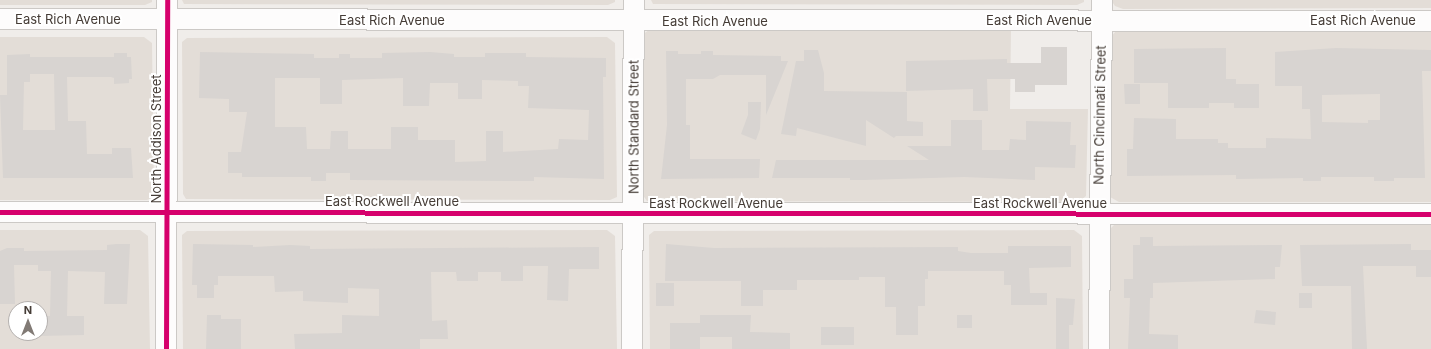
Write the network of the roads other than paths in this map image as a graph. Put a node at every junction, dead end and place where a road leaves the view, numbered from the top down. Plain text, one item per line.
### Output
1 (634, 0) edge
2 (1102, 0) edge
3 (167, 9) edge
4 (0, 19) edge
5 (1101, 20) junction
6 (1431, 20) edge
7 (634, 21) junction
8 (0, 212) edge
9 (167, 212) junction
10 (634, 214) junction
11 (1099, 214) junction
12 (1431, 214) edge
13 (166, 349) edge
14 (632, 349) edge
15 (1099, 349) edge

1 - 7 street, North Standard Street
2 - 5 street, North Cincinnati Street
3 - 4 street, East Rich Avenue
3 - 7 street, East Rich Avenue
3 - 9 street, North Addison Street
5 - 6 street, East Rich Avenue
5 - 7 street, East Rich Avenue
5 - 11 street, North Cincinnati Street
7 - 10 street, North Standard Street
8 - 9 street, East Rockwell Avenue
9 - 10 street, East Rockwell Avenue
9 - 13 street, North Addison Street
10 - 11 street, East Rockwell Avenue
10 - 14 street, North Standard Street
11 - 12 street, East Rockwell Avenue
11 - 15 street, North Cincinnati Street

